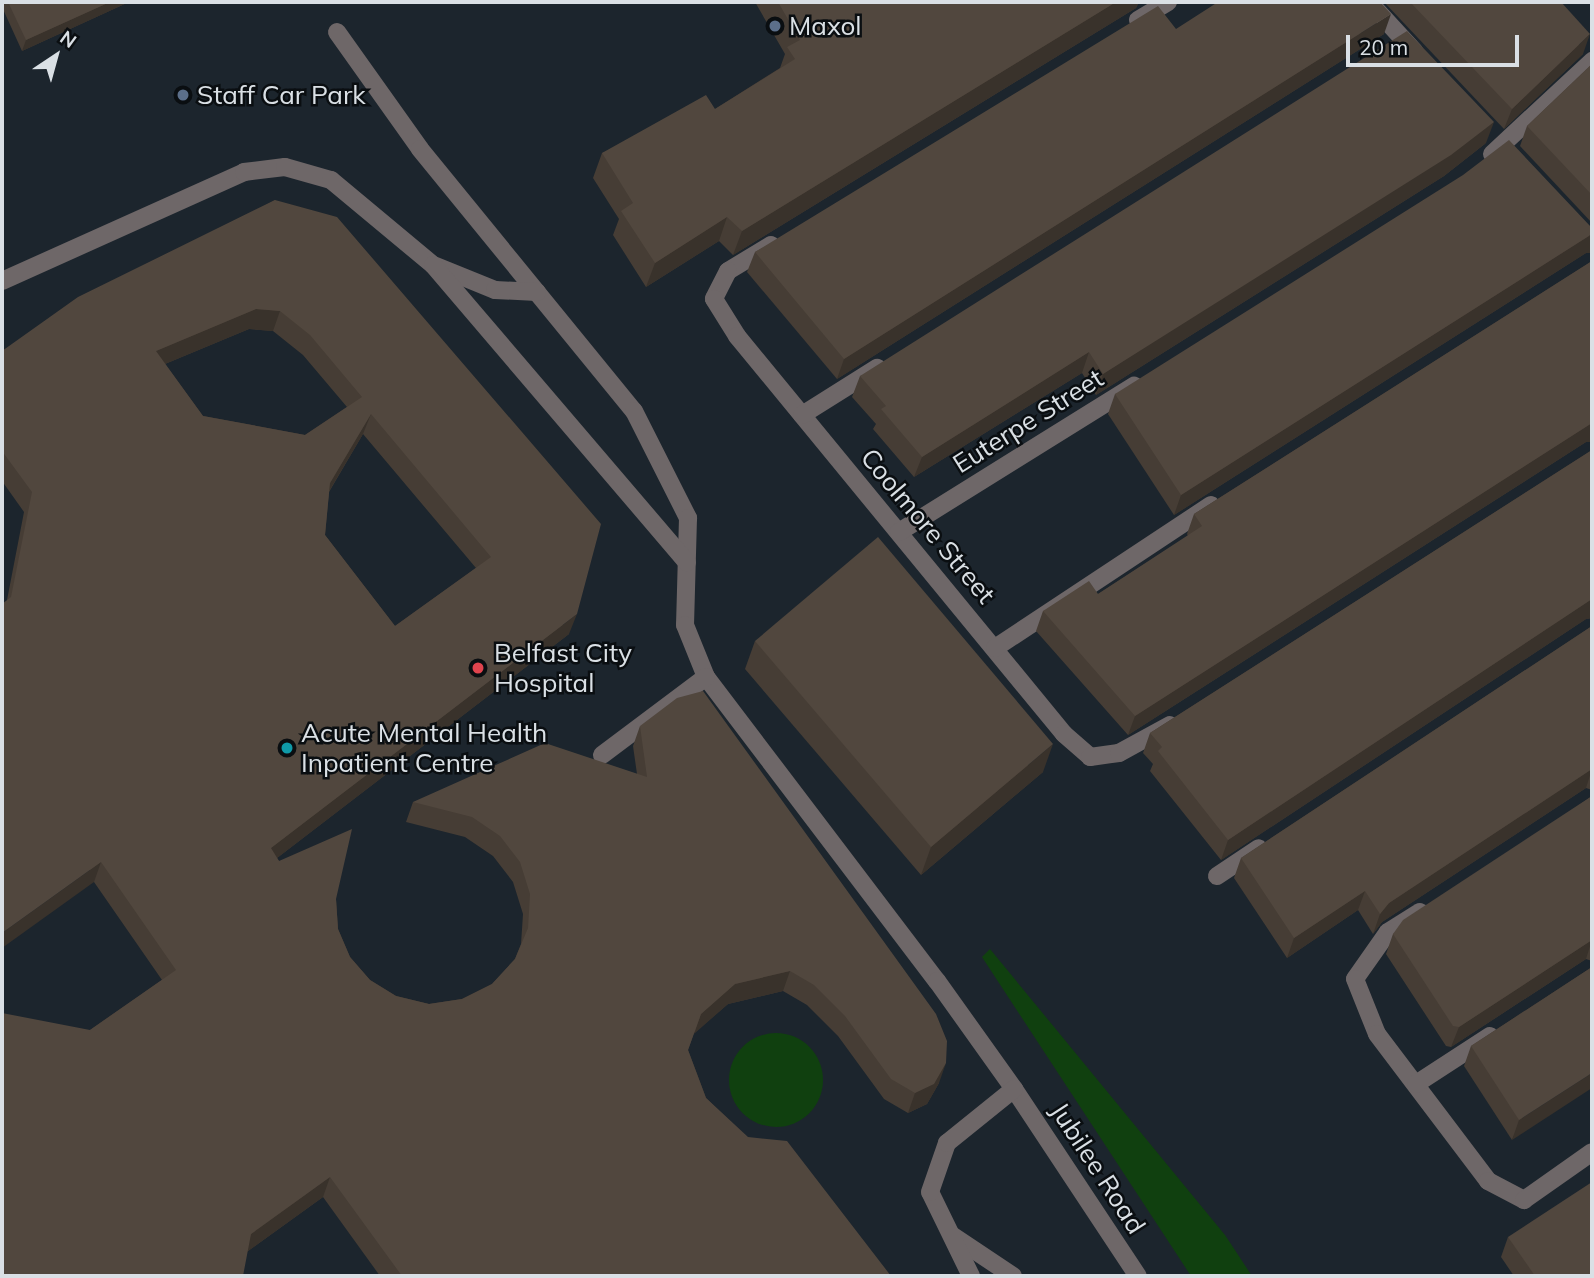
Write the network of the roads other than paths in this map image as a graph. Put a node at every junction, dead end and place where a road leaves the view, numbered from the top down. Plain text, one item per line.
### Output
1 (1168, 2) edge
2 (1369, 2) edge
3 (1127, 27) edge
4 (337, 32) dead end
5 (1592, 61) edge
6 (1428, 67) edge
7 (1483, 127) edge
8 (1506, 152) junction
9 (1481, 162) edge
10 (787, 235) edge
11 (433, 265) junction
12 (2, 281) edge
13 (537, 292) junction
14 (896, 355) edge
15 (1154, 373) edge
16 (802, 415) junction
17 (1232, 492) edge
18 (900, 532) junction
19 (687, 562) junction
20 (995, 648) junction
21 (706, 677) junction
22 (1185, 716) edge
23 (602, 755) dead end
24 (1274, 838) edge
25 (1217, 876) dead end
26 (1434, 902) edge
27 (1504, 1026) edge
28 (1416, 1084) junction
29 (1014, 1089) junction
30 (1592, 1152) edge
31 (953, 1236) junction
32 (971, 1276) edge
33 (1013, 1276) edge
34 (1138, 1276) edge

1 - 3 street
2 - 6 street
4 - 13 street, Jubilee Road
5 - 8 street
7 - 8 street
8 - 9 street
10 - 16 street, Coolmore Street
11 - 12 street
11 - 13 street
11 - 19 street
13 - 19 street, Jubilee Road
14 - 16 street
15 - 18 street, Euterpe Street
16 - 18 street, Coolmore Street
17 - 20 street
18 - 20 street, Coolmore Street
19 - 21 street, Jubilee Road
20 - 22 street, Coolmore Street
21 - 23 street
21 - 29 street, Jubilee Road
24 - 25 street
26 - 28 street
27 - 28 street
28 - 30 street
29 - 31 street
29 - 34 street, Jubilee Road
31 - 32 street
31 - 33 street

